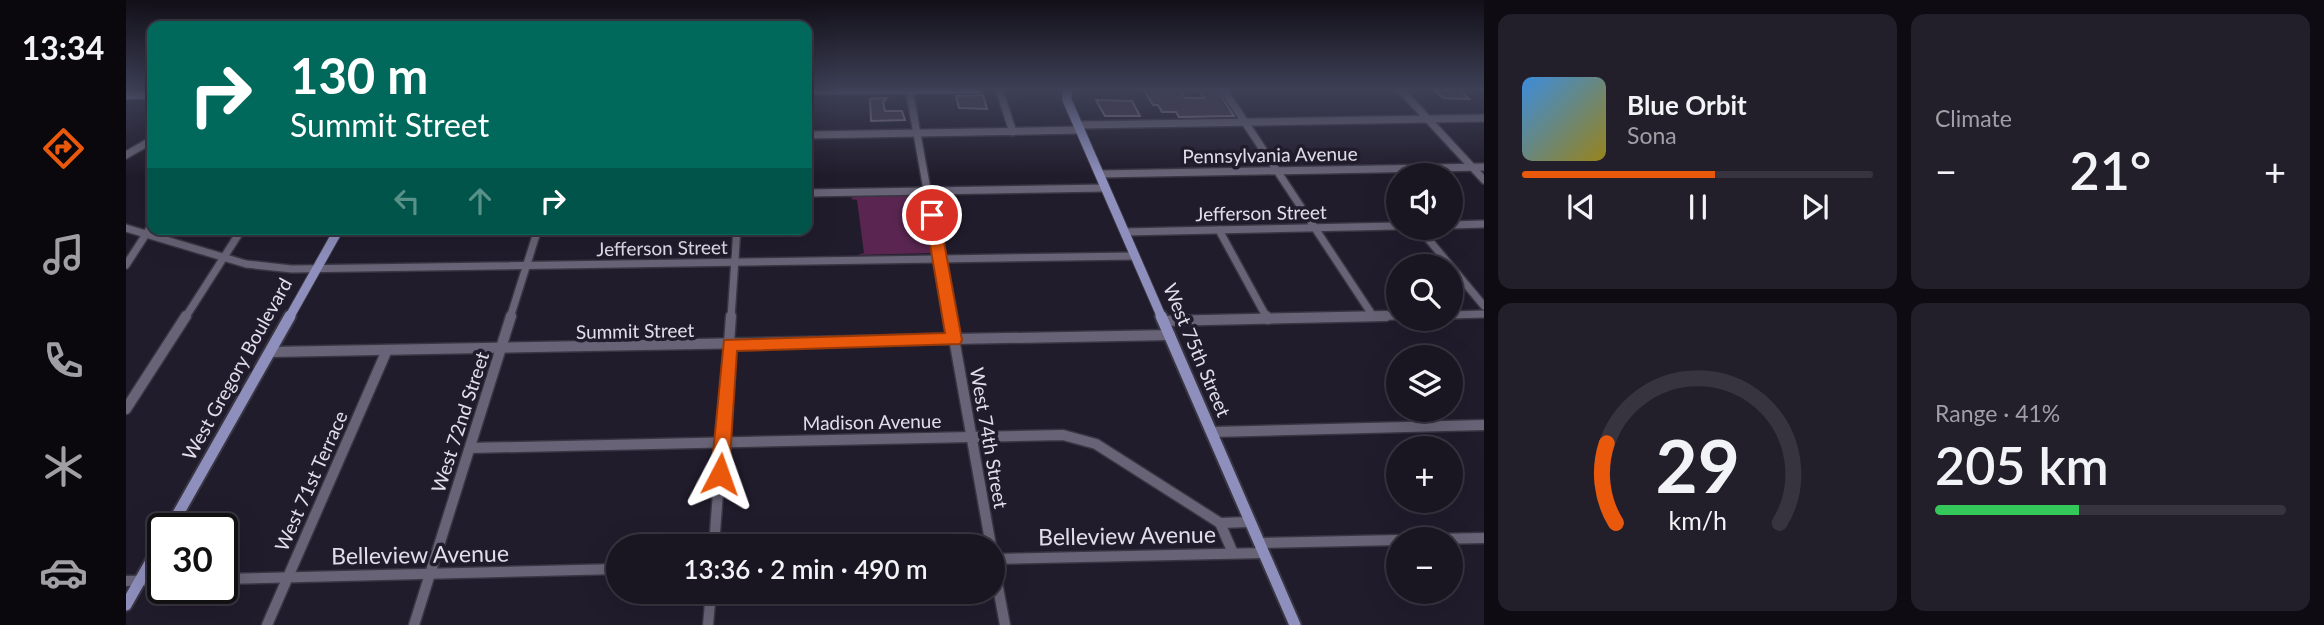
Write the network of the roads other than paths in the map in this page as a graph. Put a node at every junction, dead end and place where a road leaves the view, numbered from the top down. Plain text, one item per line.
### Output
1 (914, 118) edge
2 (1008, 118) edge
3 (1075, 118) edge
4 (1242, 118) edge
5 (1474, 118) edge
6 (1427, 119) junction
7 (1245, 122) junction
8 (1080, 128) junction
9 (1013, 132) junction
10 (917, 134) junction
11 (812, 135) edge
12 (147, 143) edge
13 (126, 155) edge
14 (1472, 167) junction
15 (1484, 167) edge
16 (1276, 171) junction
17 (1100, 174) junction
18 (1484, 180) edge
19 (1105, 188) junction
20 (928, 191) junction
21 (812, 193) edge
22 (1484, 224) edge
23 (1463, 225) edge
24 (1386, 226) edge
25 (126, 228) edge
26 (1314, 228) junction
27 (1219, 230) junction
28 (147, 231) edge
29 (1125, 232) junction
30 (145, 234) junction
31 (148, 235) edge
32 (238, 235) edge
33 (336, 235) edge
34 (536, 235) edge
35 (737, 235) edge
36 (1429, 240) edge
37 (1135, 256) junction
38 (225, 258) junction
39 (940, 258) junction
40 (736, 262) junction
41 (126, 265) edge
42 (527, 266) junction
43 (316, 269) junction
44 (1484, 306) edge
45 (1463, 314) edge
46 (1484, 314) edge
47 (1373, 316) junction
48 (1386, 316) edge
49 (1268, 319) junction
50 (1163, 321) junction
51 (1170, 335) junction
52 (954, 340) junction
53 (730, 344) junction
54 (501, 349) junction
55 (387, 350) junction
56 (270, 352) junction
57 (126, 409) edge
58 (1484, 425) edge
59 (1212, 432) junction
60 (972, 437) junction
61 (722, 443) junction
62 (470, 448) junction
63 (179, 513) edge
64 (1250, 522) junction
65 (1220, 523) junction
66 (715, 534) edge
67 (989, 534) edge
68 (1463, 538) edge
69 (1484, 538) edge
70 (1386, 541) edge
71 (1262, 548) junction
72 (1233, 553) junction
73 (1005, 557) edge
74 (147, 569) edge
75 (606, 569) edge
76 (430, 574) junction
77 (288, 577) junction
78 (238, 579) edge
79 (126, 581) edge
80 (140, 581) junction
81 (147, 581) edge
82 (710, 604) edge
83 (1001, 604) edge
84 (126, 606) edge
85 (267, 625) edge
86 (414, 625) edge
87 (708, 625) edge
88 (1005, 625) edge
89 (1295, 625) edge

1 - 10 street, West 74th Street
2 - 9 street
3 - 8 main road, West 75th Street
4 - 7 street
5 - 6 street
6 - 7 street
6 - 14 street
7 - 8 street
7 - 16 street
8 - 9 street
8 - 17 main road, West 75th Street
9 - 10 street
10 - 11 street
10 - 20 street, West 74th Street
12 - 13 street
14 - 15 street, Pennsylvania Avenue
14 - 16 street, Pennsylvania Avenue
14 - 18 street
16 - 17 street, Pennsylvania Avenue
16 - 26 street
17 - 19 main road, West 75th Street
19 - 20 street
19 - 29 main road, West 75th Street
20 - 21 street
20 - 39 street, West 74th Street
22 - 23 street
24 - 26 street, Jefferson Street
25 - 30 street, Jefferson Street
26 - 27 street, Jefferson Street
26 - 47 street
27 - 29 street, Jefferson Street
27 - 49 street
28 - 30 street
29 - 37 main road, West 75th Street
30 - 41 street
31 - 38 street, Jefferson Street
32 - 38 street
33 - 43 main road, West Gregory Boulevard
34 - 42 street, West 72nd Street
35 - 40 street
36 - 44 street
37 - 39 street, Jefferson Street
37 - 50 main road, West 75th Street
38 - 43 street, Jefferson Street
38 - 57 street
39 - 40 street, Jefferson Street
39 - 52 street, West 74th Street
40 - 42 street, Jefferson Street
40 - 53 street
42 - 43 street, Jefferson Street
42 - 54 street, West 72nd Street
43 - 56 main road, West Gregory Boulevard
45 - 46 street
47 - 48 street
47 - 49 street
49 - 50 street
50 - 51 main road, West 75th Street
51 - 52 street, Summit Street
51 - 59 main road, West 75th Street
52 - 53 street, Summit Street
52 - 60 street, West 74th Street
53 - 54 street, Summit Street
53 - 61 street
54 - 55 street, Summit Street
54 - 62 street, West 72nd Street
55 - 56 street, Summit Street
55 - 77 street, West 71st Terrace
56 - 63 main road, West Gregory Boulevard
58 - 59 street
59 - 64 main road, West 75th Street
60 - 61 street, Madison Avenue
60 - 65 street, Madison Avenue
60 - 67 street, West 74th Street
61 - 62 street, Madison Avenue
61 - 66 street
62 - 76 street, West 72nd Street
64 - 65 street
64 - 71 main road, West 75th Street
65 - 72 street
68 - 69 street
70 - 71 street, Belleview Avenue
71 - 72 street, Belleview Avenue
71 - 89 main road, West 75th Street
72 - 73 street, Belleview Avenue
74 - 80 main road
75 - 76 street, Belleview Avenue
76 - 77 street, Belleview Avenue
76 - 86 street, West 72nd Street
77 - 78 street, Belleview Avenue
77 - 85 street, West 71st Terrace
79 - 80 street
80 - 81 street
80 - 84 main road
82 - 87 street
83 - 88 street

